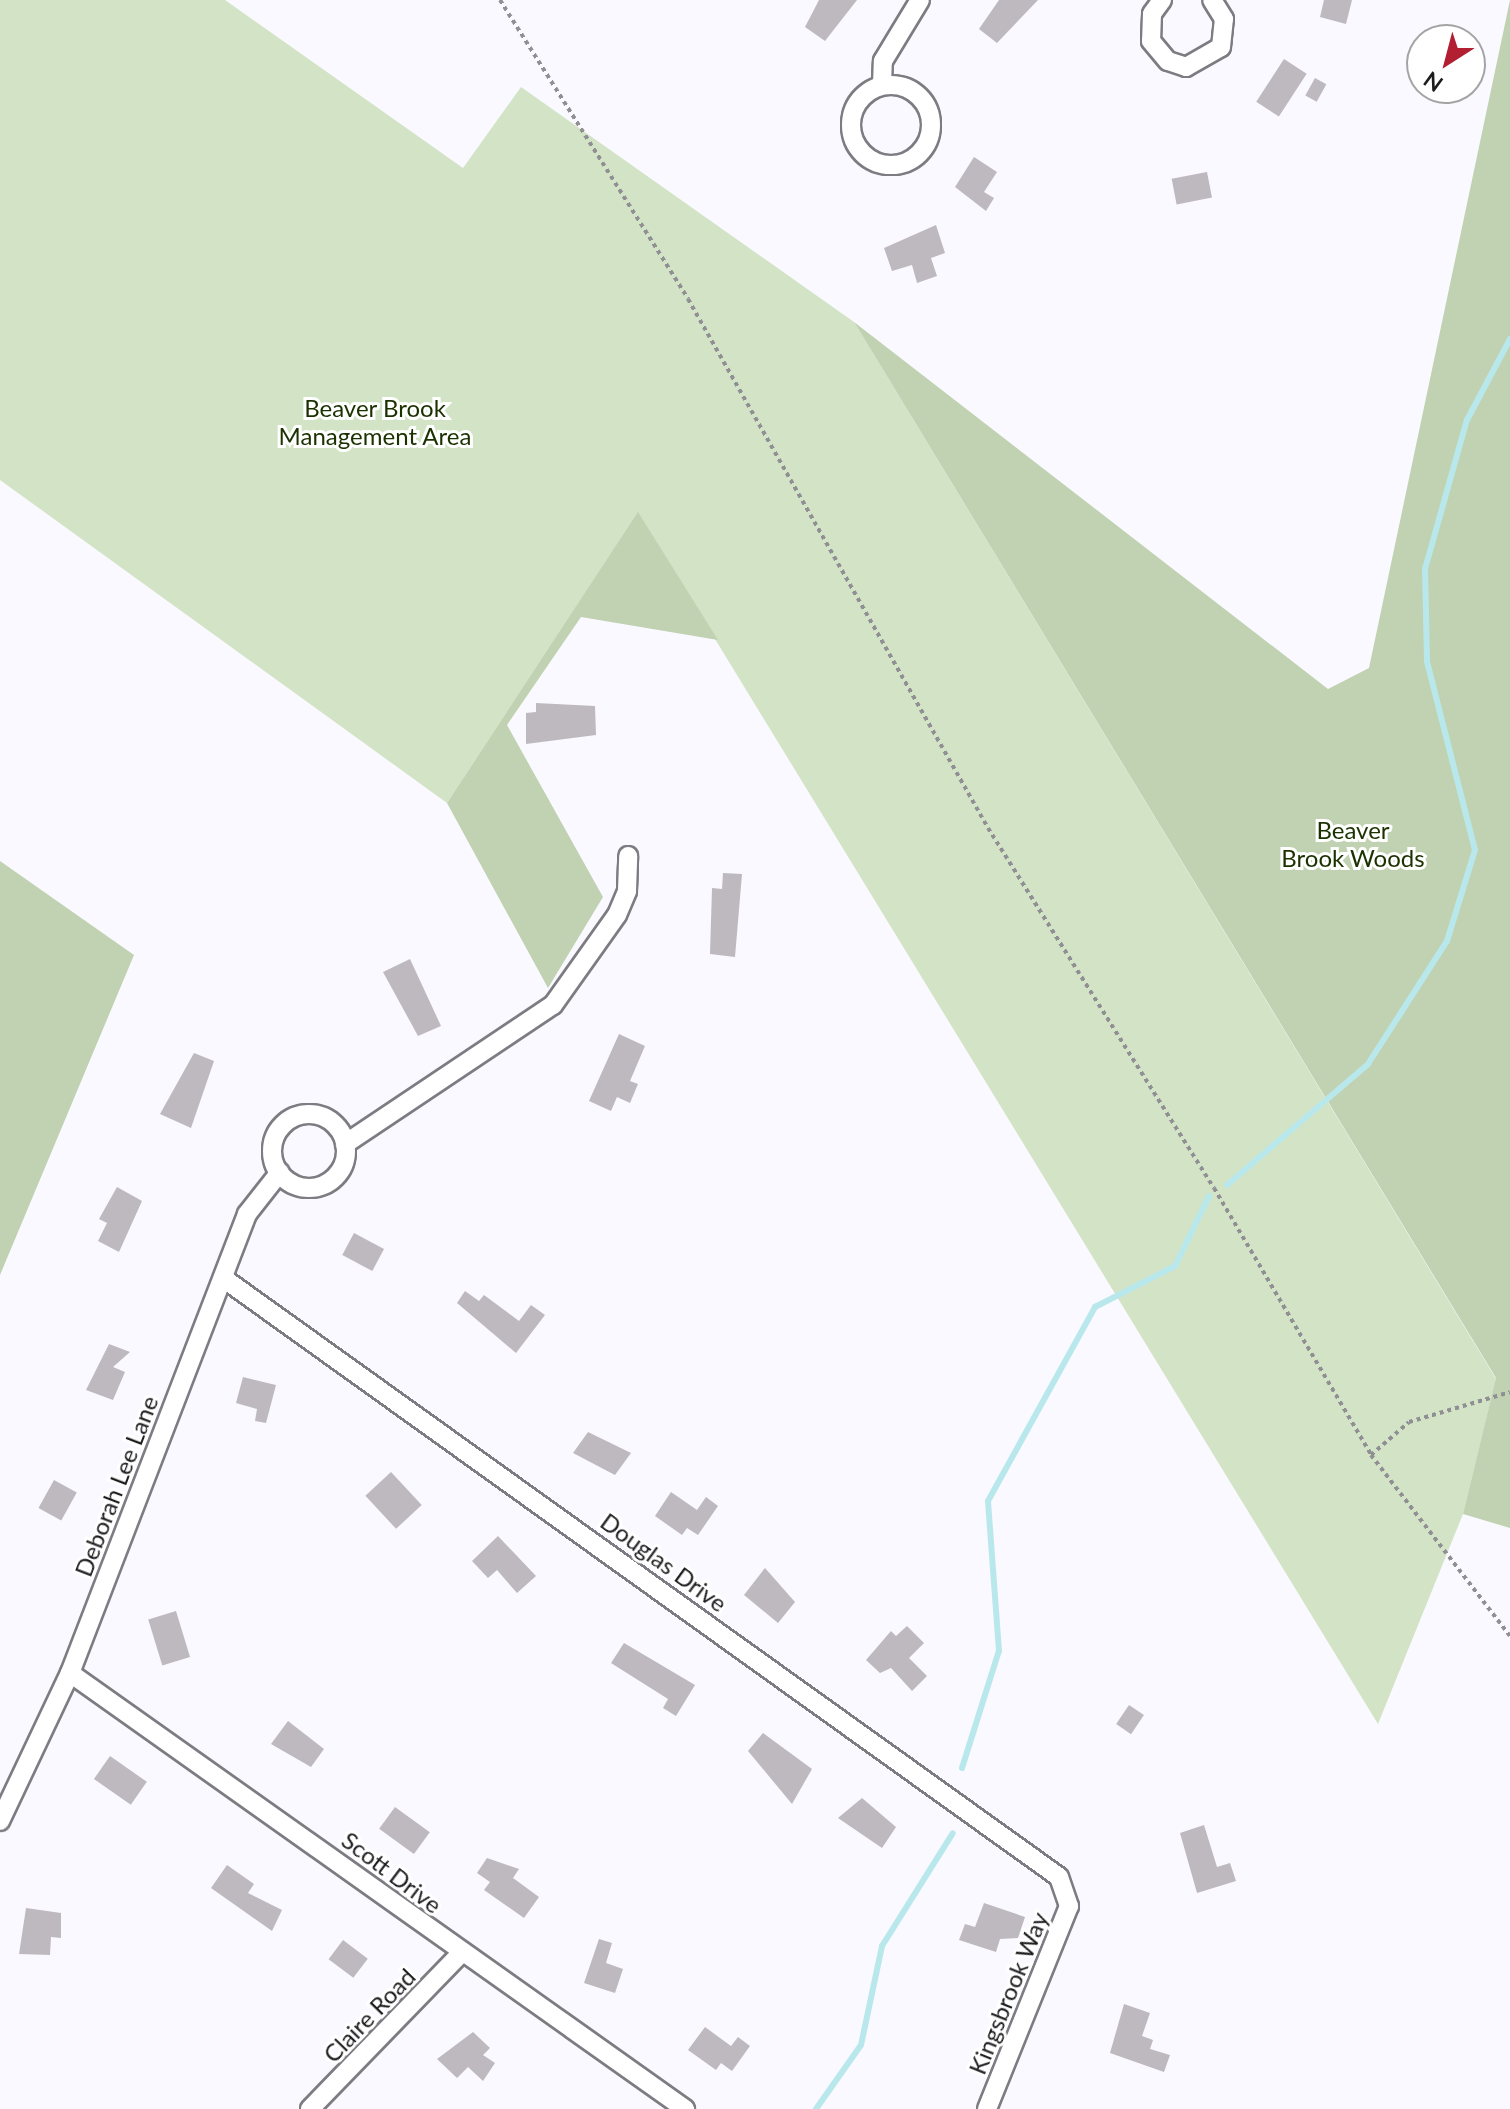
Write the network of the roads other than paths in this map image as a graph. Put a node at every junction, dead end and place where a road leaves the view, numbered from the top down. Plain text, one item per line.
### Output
1 (920, 0) edge
2 (1162, 0) edge
3 (1212, 0) edge
4 (882, 85) junction
5 (628, 856) dead end
6 (345, 1144) junction
7 (280, 1172) junction
8 (223, 1278) junction
9 (70, 1673) junction
10 (0, 1821) edge
11 (1069, 1894) joint
12 (461, 1953) junction
13 (310, 2109) edge
14 (685, 2109) edge
15 (987, 2109) edge

1 - 4 street
2 - 3 street
4 - 4 street
5 - 6 street
6 - 7 street
6 - 7 street
7 - 8 street, Deborah Lee Lane
8 - 9 street, Deborah Lee Lane
8 - 11 street, Douglas Drive
9 - 10 street, Deborah Lee Lane
9 - 12 street, Scott Drive
11 - 15 street, Kingsbrook Way
12 - 13 street, Claire Road
12 - 14 street, Scott Drive

